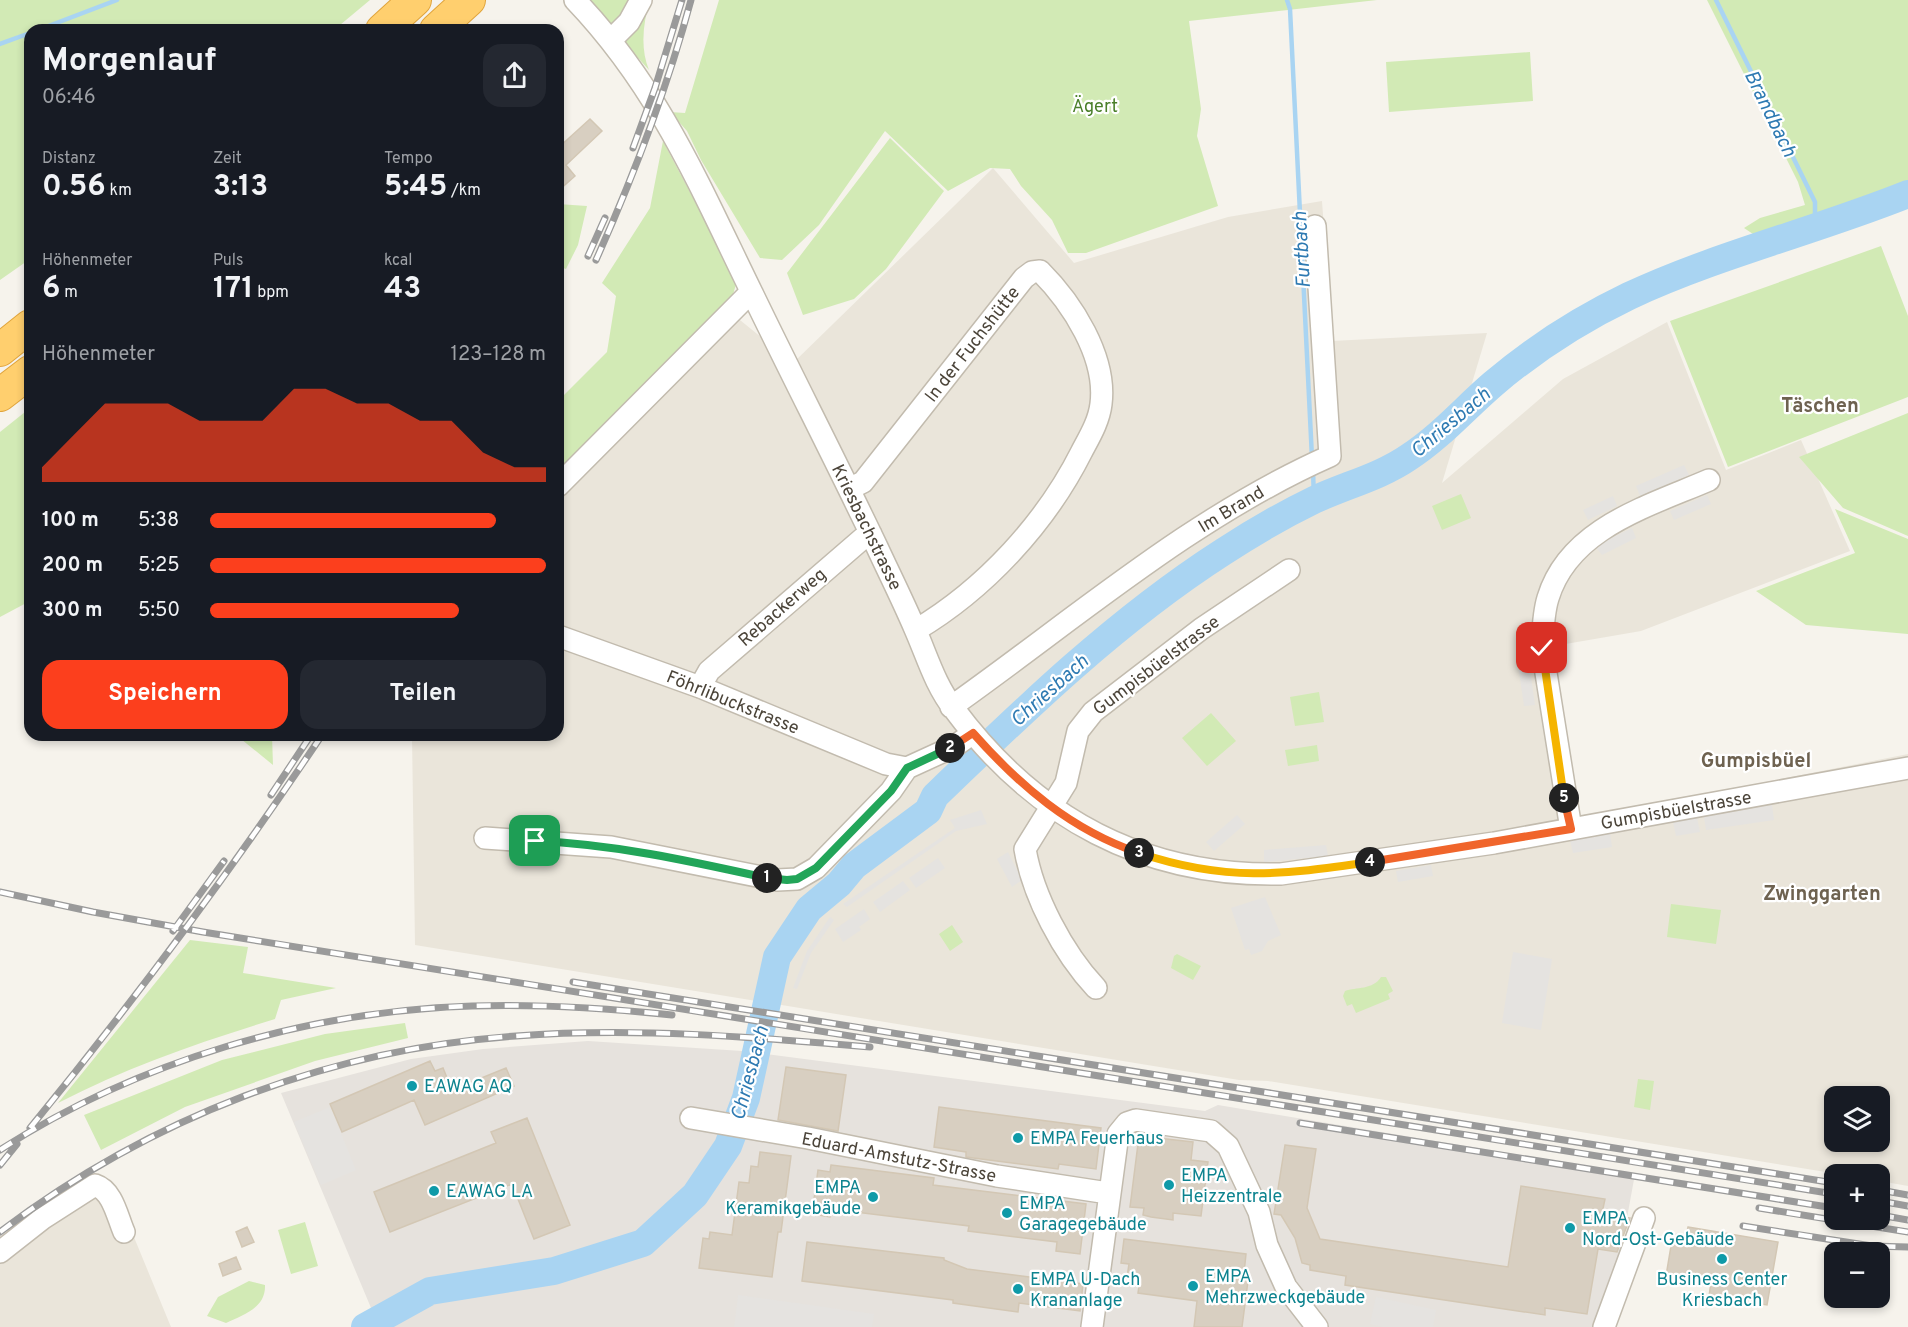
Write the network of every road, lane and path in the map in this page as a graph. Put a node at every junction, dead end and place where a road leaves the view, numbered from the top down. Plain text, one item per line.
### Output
1 (415, 0) edge
2 (469, 0) edge
3 (575, 0) edge
4 (641, 0) edge
5 (389, 24) edge
6 (443, 24) edge
7 (611, 40) junction
8 (1315, 226) dead end
9 (752, 292) junction
10 (24, 331) edge
11 (0, 350) edge
12 (24, 377) edge
13 (0, 395) edge
14 (564, 480) edge
15 (1708, 480) dead end
16 (849, 489) junction
17 (871, 534) junction
18 (1289, 570) dead end
19 (916, 630) junction
20 (564, 638) edge
21 (700, 687) junction
22 (951, 707) junction
23 (975, 736) junction
24 (907, 768) junction
25 (1908, 768) edge
26 (1053, 808) junction
27 (1571, 829) junction
28 (485, 838) dead end
29 (1096, 988) dead end
30 (691, 1119) dead end
31 (1108, 1193) junction
32 (1644, 1218) dead end
33 (124, 1232) dead end
34 (0, 1252) edge
35 (1092, 1327) edge
36 (1317, 1327) edge
37 (1604, 1327) edge

1 - 5 highway
2 - 6 highway
3 - 7 street, Kriesbachstrasse
4 - 7 street
7 - 9 street, Kriesbachstrasse
8 - 22 street, Im Brand
9 - 14 street
9 - 16 street, Kriesbachstrasse
10 - 11 highway
12 - 13 highway
15 - 27 street
16 - 17 street, Kriesbachstrasse
16 - 19 street, In der Fuchshütte
17 - 19 street, Kriesbachstrasse
17 - 21 street, Rebackerweg
18 - 26 street, Gumpisbüelstrasse
19 - 22 street, Kriesbachstrasse
20 - 21 street, Föhrlibuckstrasse
21 - 24 street, Föhrlibuckstrasse
22 - 23 street, Kriesbachstrasse
23 - 24 street
23 - 26 street, Kriesbachstrasse
24 - 28 street
25 - 27 street, Gumpisbüelstrasse
26 - 27 street, Gumpisbüelstrasse
26 - 29 street
30 - 31 street, Eduard-Amstutz-Strasse
31 - 35 street
31 - 36 street
32 - 37 street
33 - 34 street

